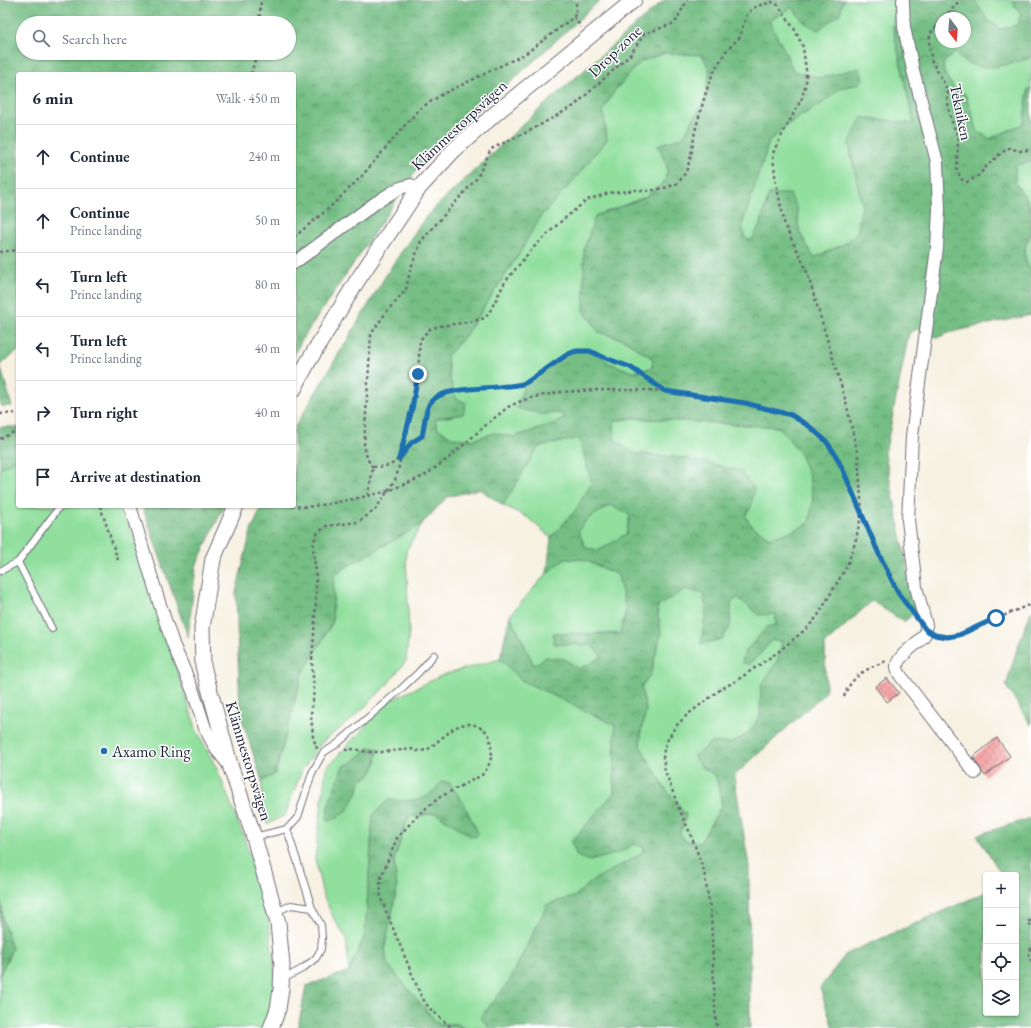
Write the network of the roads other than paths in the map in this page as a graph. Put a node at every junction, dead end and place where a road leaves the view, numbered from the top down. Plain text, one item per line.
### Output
1 (634, 0) edge
2 (903, 0) edge
3 (419, 188) junction
4 (296, 262) edge
5 (296, 385) edge
6 (58, 508) edge
7 (131, 508) edge
8 (235, 508) edge
9 (18, 562) junction
10 (0, 571) edge
11 (52, 629) dead end
12 (434, 655) dead end
13 (231, 768) junction
14 (975, 773) dead end
15 (287, 829) junction
16 (254, 837) junction
17 (312, 908) junction
18 (276, 912) junction
19 (281, 979) junction
20 (271, 1028) edge

1 - 3 street, Klämmestorpsvägen
2 - 14 street
3 - 4 street
3 - 5 street, Klämmestorpsvägen
6 - 9 lane
7 - 13 street
8 - 13 street, Klämmestorpsvägen
9 - 10 lane
9 - 11 lane
12 - 15 lane
13 - 16 street, Klämmestorpsvägen
15 - 16 lane
15 - 17 lane
16 - 18 street, Klämmestorpsvägen
17 - 18 lane
17 - 19 lane
18 - 19 street, Klämmestorpsvägen
19 - 20 street, Klämmestorpsvägen

